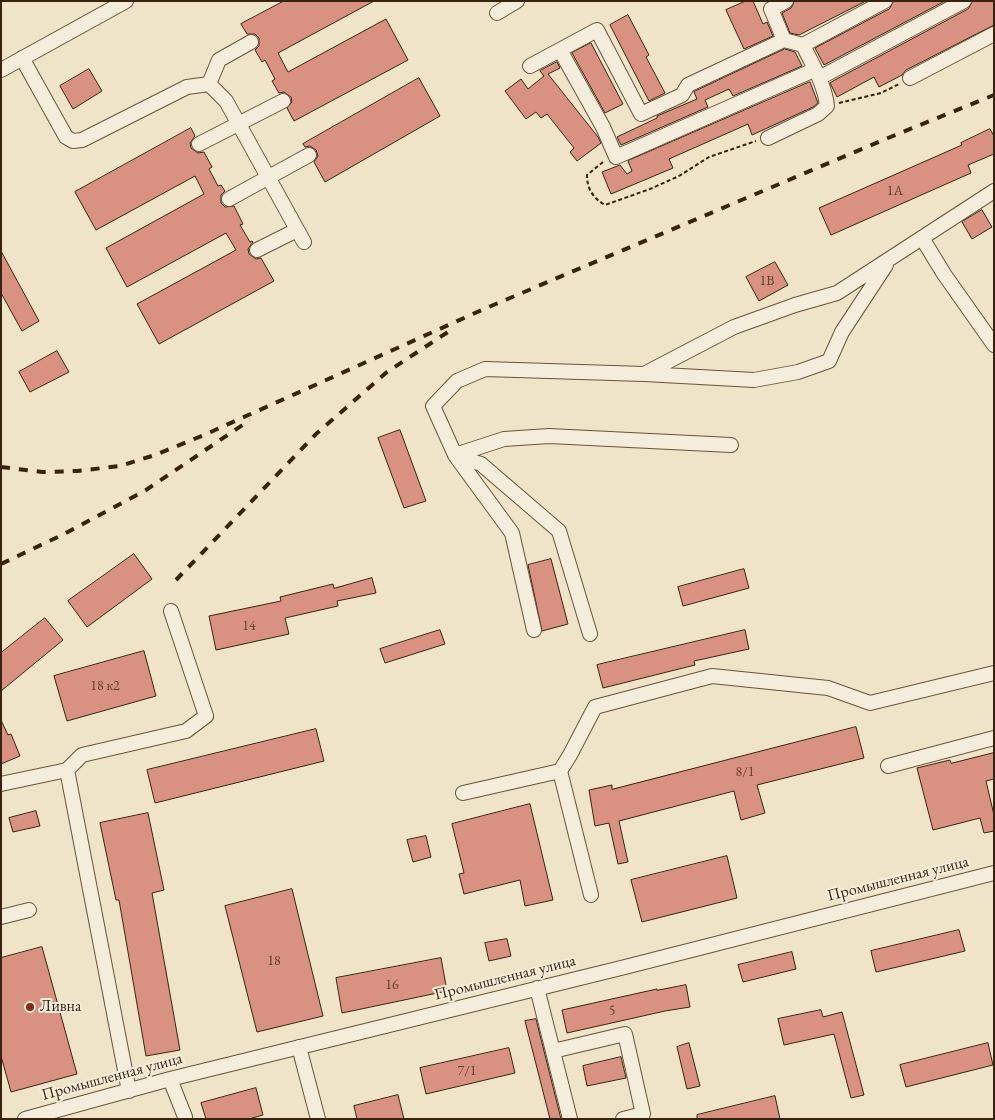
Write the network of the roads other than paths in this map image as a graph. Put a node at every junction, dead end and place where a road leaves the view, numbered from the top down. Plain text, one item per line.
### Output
1 (126, 1) edge
2 (517, 1) edge
3 (786, 1) edge
4 (885, 1) edge
5 (964, 1) edge
6 (497, 13) dead end
7 (994, 34) edge
8 (784, 40) junction
9 (251, 42) dead end
10 (803, 45) junction
11 (560, 50) junction
12 (22, 58) junction
13 (3, 66) edge
14 (530, 66) dead end
15 (817, 74) junction
16 (910, 78) road end
17 (209, 84) junction
18 (283, 101) dead end
19 (238, 123) junction
20 (768, 138) road end
21 (199, 144) dead end
22 (309, 155) dead end
23 (268, 177) junction
24 (992, 197) edge
25 (229, 198) dead end
26 (297, 230) junction
27 (922, 238) junction
28 (304, 242) dead end
29 (258, 250) dead end
30 (888, 260) junction
31 (994, 345) edge
32 (644, 374) junction
33 (732, 445) dead end
34 (455, 455) junction
35 (171, 611) dead end
36 (534, 630) dead end
37 (590, 634) dead end
38 (994, 673) edge
39 (994, 738) edge
40 (888, 766) dead end
41 (67, 770) junction
42 (560, 771) junction
43 (1, 784) edge
44 (463, 793) dead end
45 (994, 873) edge
46 (590, 895) dead end
47 (29, 910) dead end
48 (1, 917) edge
49 (537, 988) junction
50 (300, 1047) junction
51 (553, 1051) junction
52 (170, 1079) junction
53 (129, 1091) junction
54 (185, 1117) dead end
55 (25, 1119) edge
56 (318, 1119) edge
57 (570, 1119) edge
58 (623, 1119) edge

1 - 12 street
2 - 6 street
3 - 8 street
4 - 10 street
5 - 15 street
7 - 16 street
8 - 10 street
8 - 11 street
9 - 17 street
10 - 15 street
11 - 14 street
11 - 15 street
12 - 13 street
12 - 17 street
15 - 20 street
17 - 19 street
18 - 19 street
19 - 21 street
19 - 23 street
22 - 23 street
23 - 25 street
23 - 26 street
24 - 27 street
26 - 28 street
26 - 29 street
27 - 30 street
27 - 31 street
30 - 32 street
30 - 32 street
32 - 34 street
33 - 34 street
34 - 36 street
34 - 37 street
35 - 41 street
38 - 42 street
39 - 40 street
41 - 43 street
41 - 53 street
42 - 44 street
42 - 46 street
45 - 49 street, Промышленная улица
47 - 48 street
49 - 50 street, Промышленная улица
49 - 51 street
50 - 52 street, Промышленная улица
50 - 56 street
51 - 57 street
51 - 58 street
52 - 53 street, Промышленная улица
52 - 54 street
53 - 55 street, Промышленная улица

